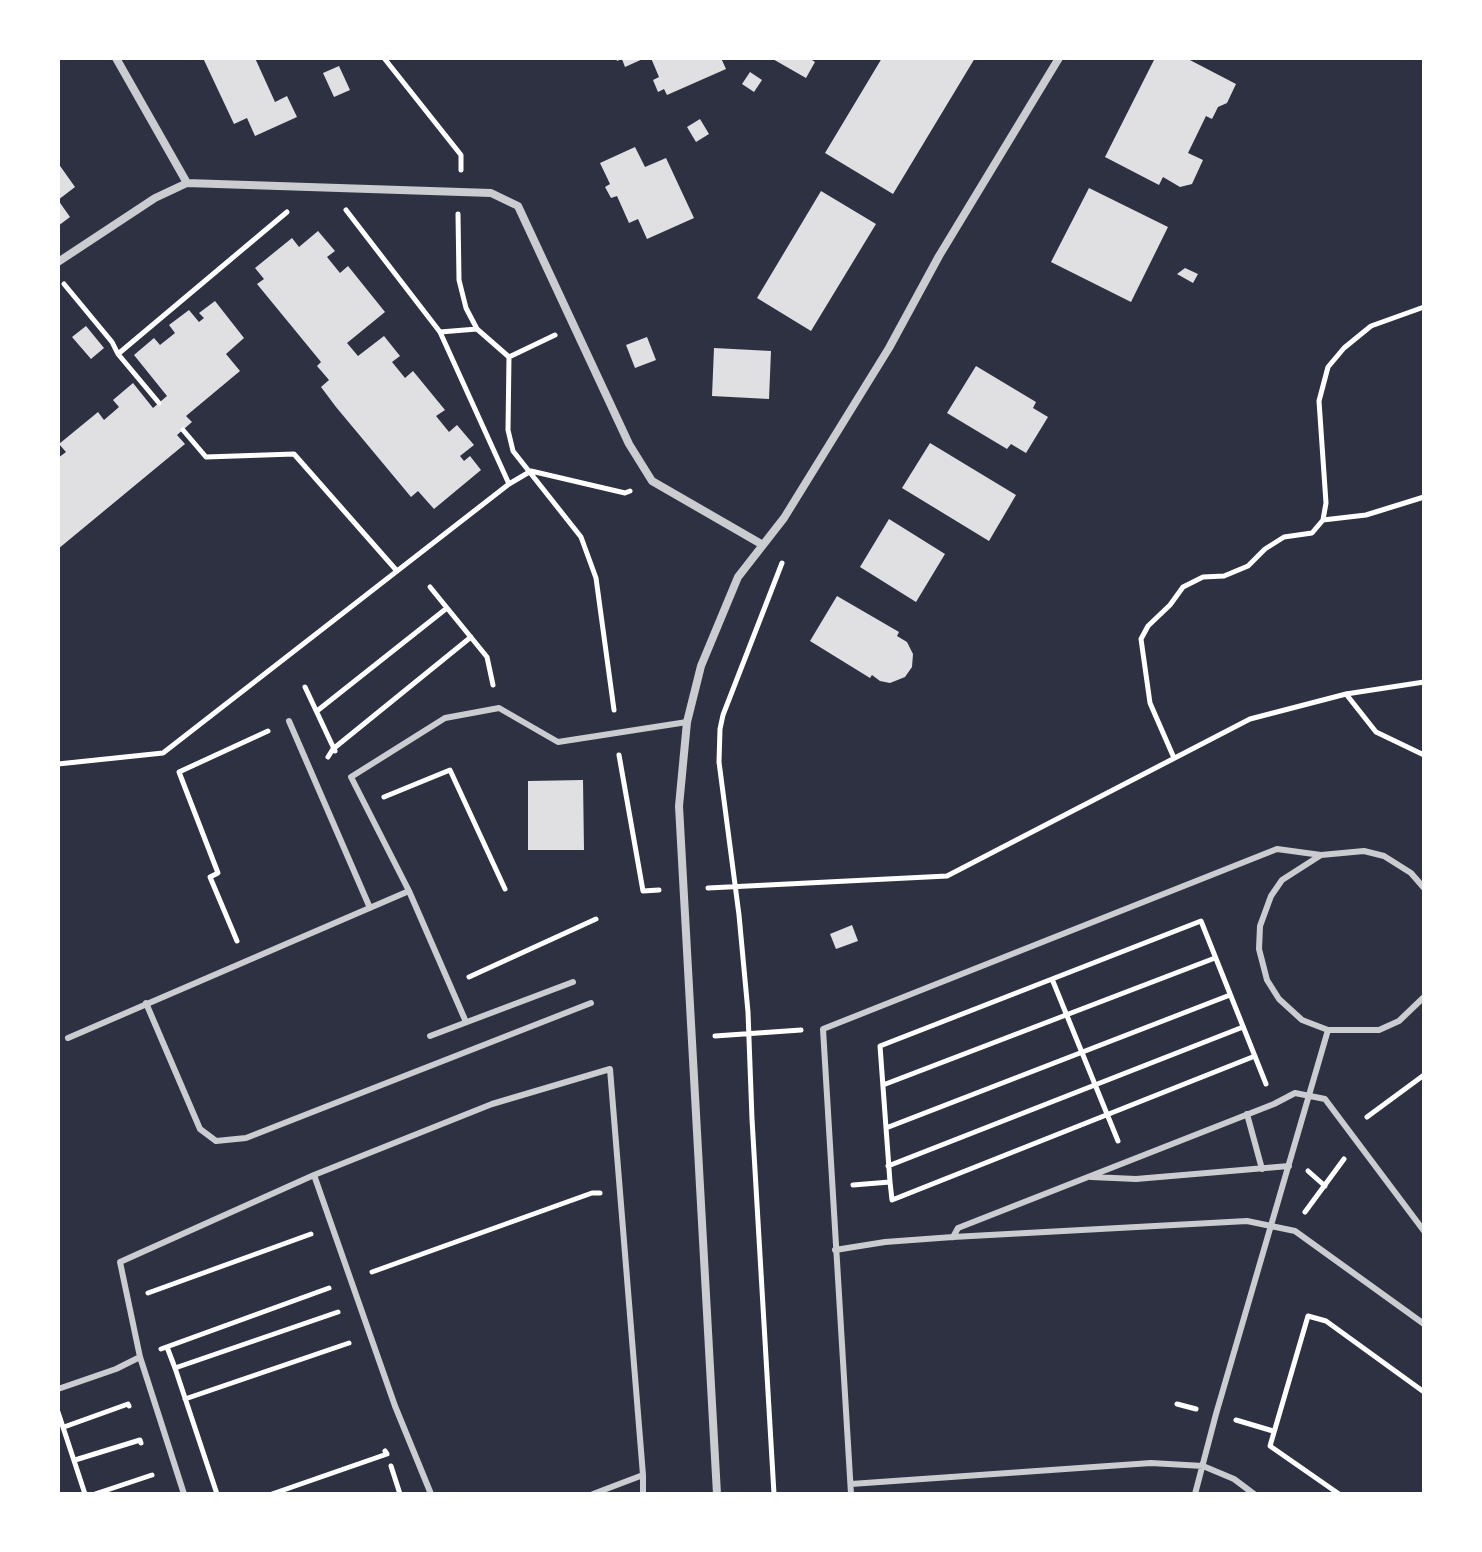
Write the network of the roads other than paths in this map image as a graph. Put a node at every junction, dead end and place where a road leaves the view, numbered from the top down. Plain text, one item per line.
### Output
1 (116, 58) edge
2 (1059, 58) edge
3 (187, 183) junction
4 (58, 262) edge
5 (763, 545) junction
6 (289, 721) road end
7 (687, 722) junction
8 (1321, 855) junction
9 (1424, 888) edge
10 (409, 891) junction
11 (370, 908) junction
12 (573, 982) dead end
13 (1424, 997) edge
14 (146, 1003) junction
15 (591, 1003) dead end
16 (466, 1022) junction
17 (1328, 1030) junction
18 (430, 1036) dead end
19 (68, 1038) dead end
20 (1310, 1094) junction
21 (1247, 1114) junction
22 (1289, 1166) junction
23 (1262, 1169) junction
24 (314, 1175) junction
25 (1088, 1176) junction
26 (1272, 1224) junction
27 (1424, 1231) edge
28 (953, 1237) junction
29 (835, 1250) junction
30 (1424, 1324) edge
31 (140, 1357) junction
32 (58, 1389) edge
33 (1203, 1466) junction
34 (643, 1475) junction
35 (851, 1484) junction
36 (184, 1494) edge
37 (431, 1494) edge
38 (593, 1494) edge
39 (643, 1494) edge
40 (717, 1494) edge
41 (851, 1494) edge
42 (1195, 1494) edge
43 (1254, 1494) edge

1 - 3 street
2 - 5 street
3 - 4 street
3 - 5 street
5 - 7 street
6 - 11 lane
7 - 10 lane
7 - 40 street
8 - 9 lane
8 - 17 lane
8 - 29 lane
10 - 11 lane
10 - 16 lane
11 - 14 lane
12 - 16 lane
13 - 17 lane
14 - 15 lane
14 - 19 lane
16 - 18 lane
17 - 20 lane
20 - 21 lane
20 - 22 lane
20 - 27 lane
21 - 23 lane
21 - 25 lane
22 - 23 lane
22 - 26 lane
23 - 25 lane
24 - 31 lane
24 - 34 lane
24 - 37 lane
25 - 28 lane
26 - 28 lane
26 - 30 lane
26 - 33 lane
28 - 29 lane
29 - 35 lane
31 - 32 lane
31 - 36 lane
33 - 35 lane
33 - 42 lane
33 - 43 lane
34 - 38 lane
34 - 39 lane
35 - 41 lane

